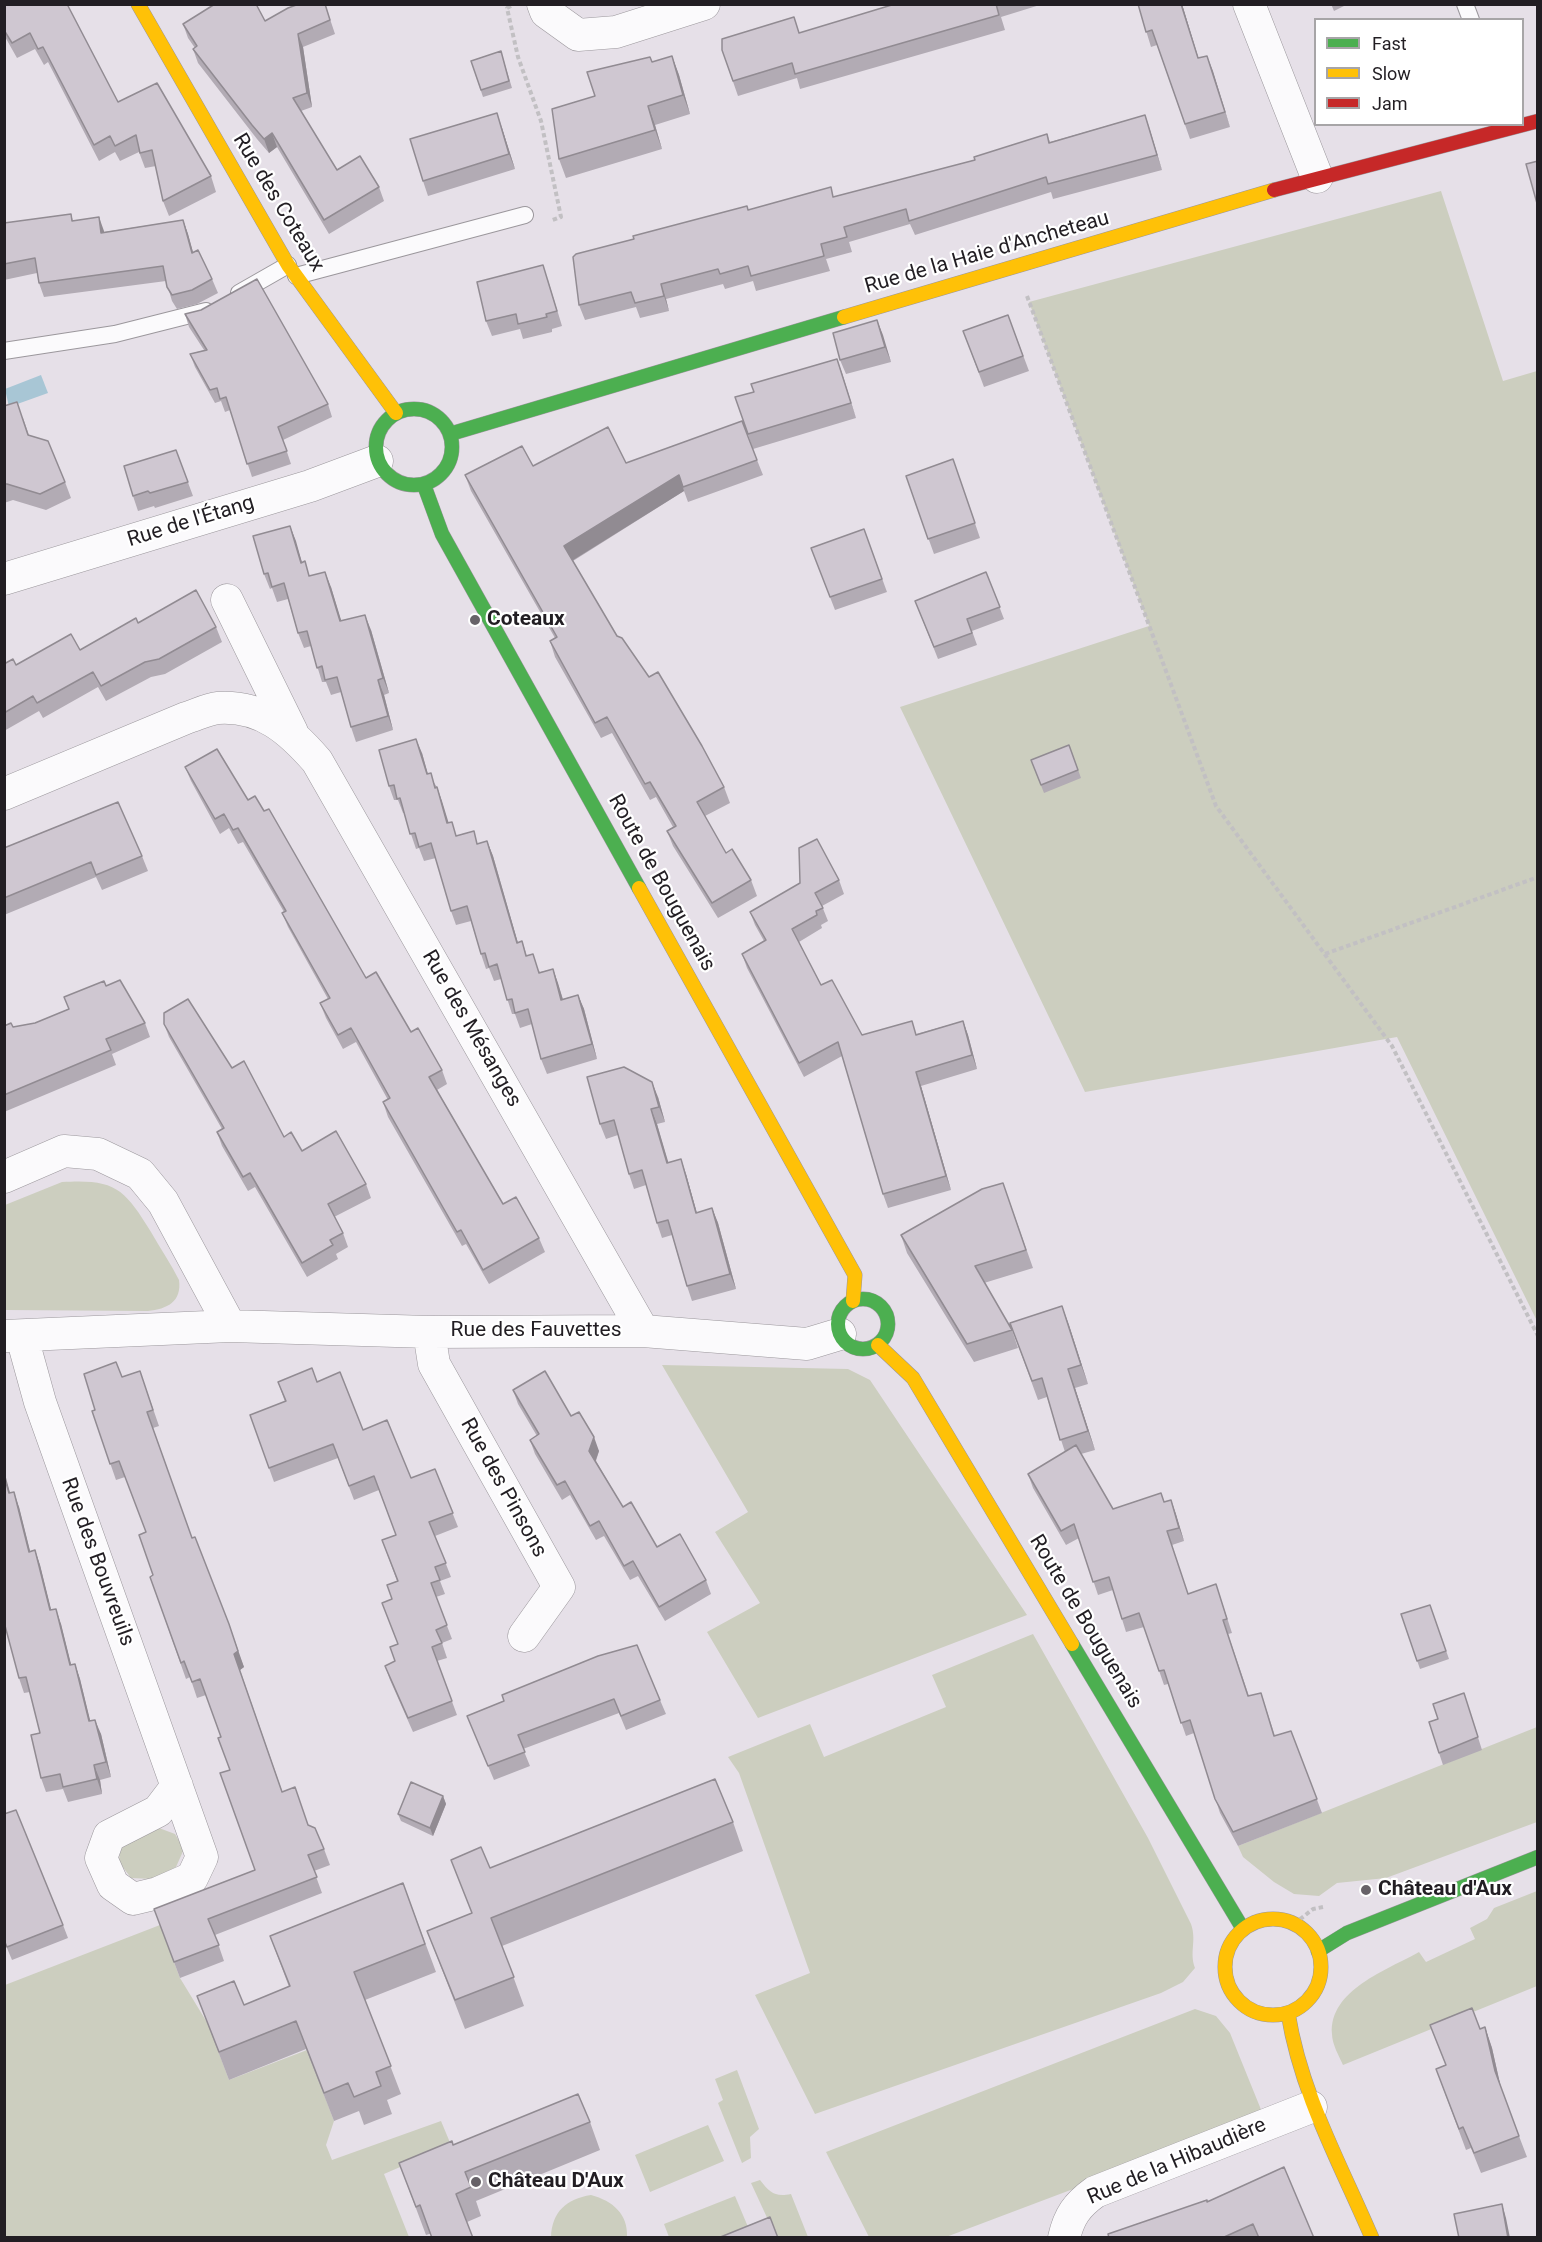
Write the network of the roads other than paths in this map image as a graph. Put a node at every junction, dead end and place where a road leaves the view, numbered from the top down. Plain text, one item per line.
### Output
1 (138, 4) edge
2 (543, 4) edge
3 (704, 4) edge
4 (1248, 4) edge
5 (1507, 126) edge
6 (1317, 177) junction
7 (525, 215) road end
8 (292, 271) junction
9 (4, 351) edge
10 (396, 413) junction
11 (450, 434) junction
12 (377, 461) junction
13 (424, 484) junction
14 (4, 579) edge
15 (227, 600) dead end
16 (292, 732) junction
17 (4, 794) edge
18 (4, 1176) edge
19 (853, 1301) junction
20 (231, 1326) junction
21 (643, 1331) junction
22 (429, 1332) junction
23 (840, 1334) junction
24 (13, 1337) edge
25 (878, 1345) junction
26 (524, 1636) dead end
27 (177, 1786) dead end
28 (1538, 1857) edge
29 (1243, 1929) junction
30 (1318, 1951) junction
31 (1288, 2013) junction
32 (1311, 2107) junction
33 (1064, 2238) edge
34 (1372, 2238) edge

1 - 8 street, Rue des Coteaux
2 - 3 street
4 - 6 street
5 - 6 street, Rue de la Haie d'Ancheteau
6 - 11 street, Rue de la Haie d'Ancheteau
7 - 8 lane
8 - 9 lane
8 - 10 street, Rue des Coteaux
10 - 11 street
10 - 12 street
11 - 13 street
12 - 13 street
12 - 14 street, Rue de l'Étang
13 - 19 street, Route de Bouguenais
15 - 16 street, Rue des Mésanges
16 - 17 street, Rue des Mésanges
16 - 21 street, Rue des Mésanges
18 - 20 street
19 - 23 street, Route de Bouguenais
19 - 25 street
20 - 22 street, Rue des Fauvettes
20 - 24 street, Rue des Fauvettes
21 - 22 street, Rue des Fauvettes
21 - 23 street, Rue des Fauvettes
22 - 26 street, Rue des Pinsons
23 - 25 street
24 - 27 street, Rue des Bouvreuils
25 - 29 street, Route de Bouguenais
28 - 30 street
29 - 30 street
29 - 31 street
30 - 31 street
31 - 32 street
32 - 33 street, Rue de la Hibaudière
32 - 34 street

